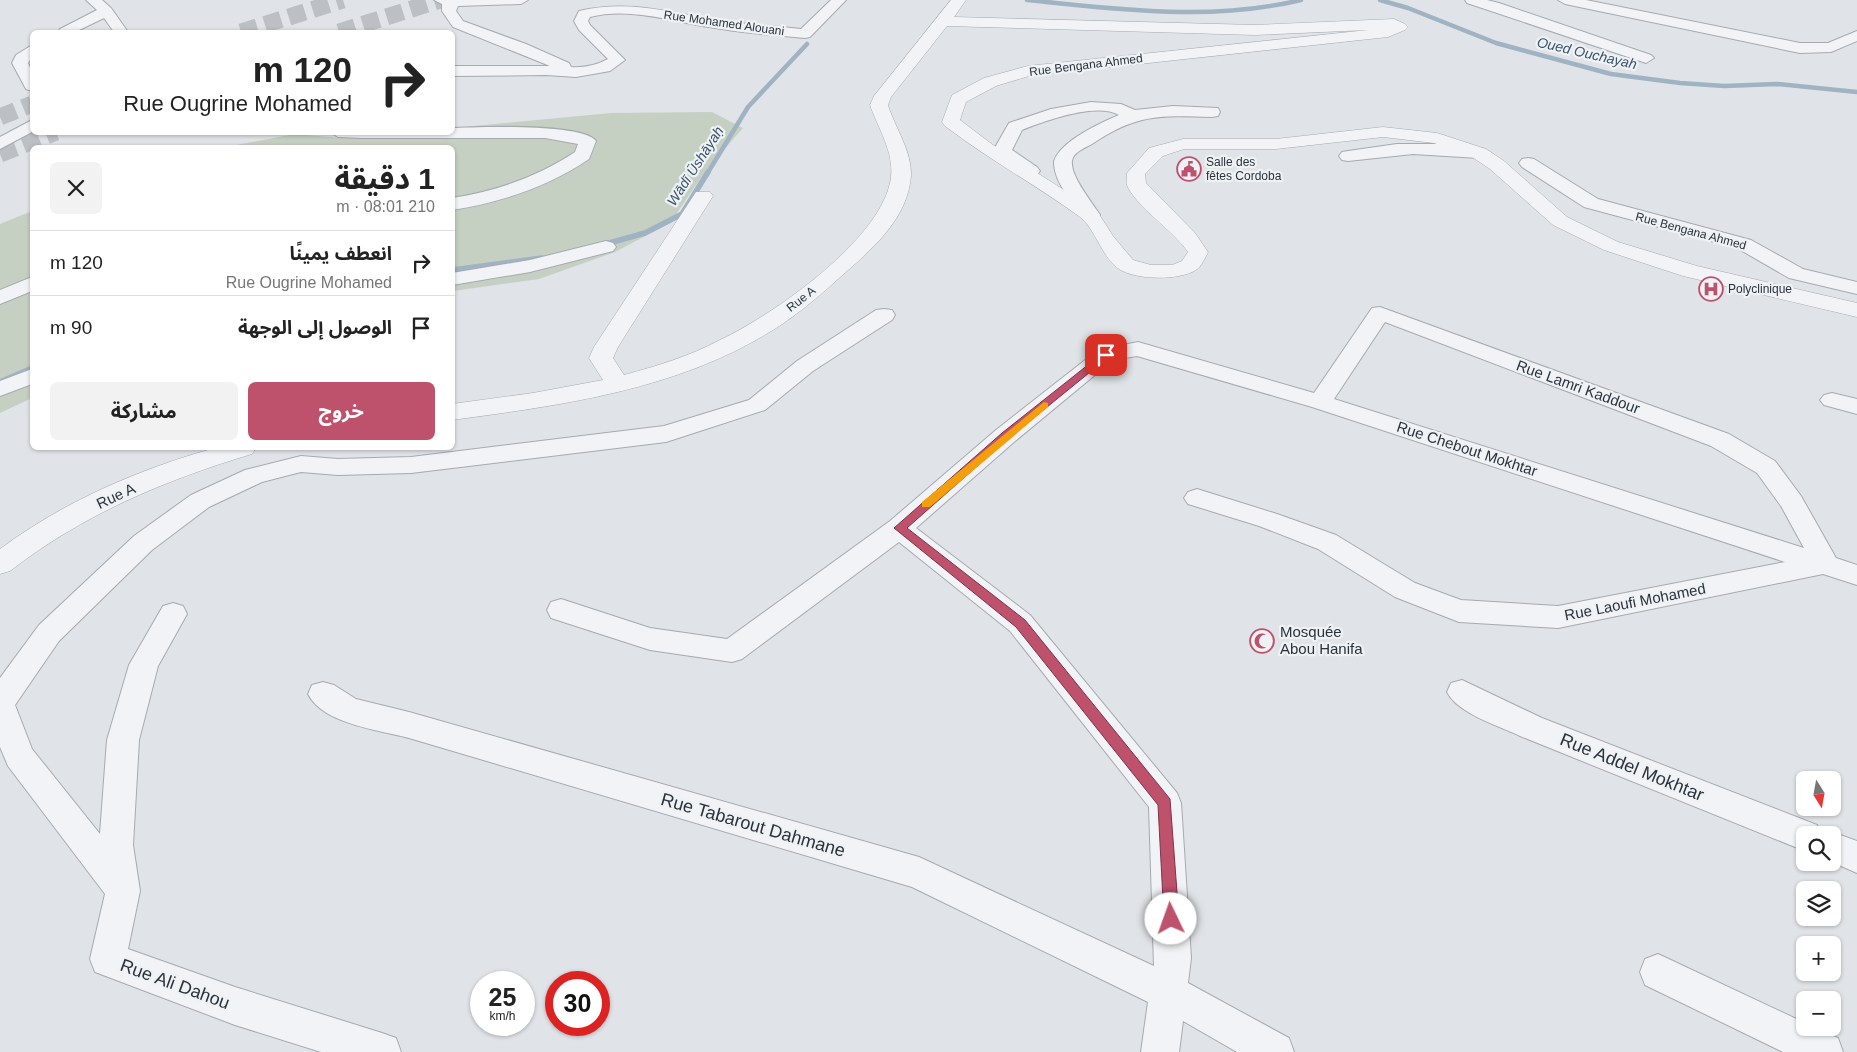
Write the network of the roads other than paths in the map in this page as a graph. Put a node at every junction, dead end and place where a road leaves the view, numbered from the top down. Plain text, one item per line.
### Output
1 (92, 0) edge
2 (441, 0) edge
3 (522, 0) edge
4 (535, 0) edge
5 (839, 0) edge
6 (959, 0) edge
7 (1472, 0) edge
8 (1565, 0) edge
9 (456, 2) junction
10 (106, 11) junction
11 (941, 21) junction
12 (69, 30) edge
13 (119, 30) edge
14 (1857, 35) edge
15 (30, 52) edge
16 (1646, 58) dead end
17 (455, 71) edge
18 (576, 72) junction
19 (30, 82) edge
20 (1212, 112) dead end
21 (1131, 115) junction
22 (30, 126) edge
23 (455, 133) edge
24 (0, 144) edge
25 (1479, 153) junction
26 (1348, 156) dead end
27 (1528, 163) dead end
28 (1046, 181) dead end
29 (703, 196) dead end
30 (455, 204) edge
31 (1090, 215) junction
32 (606, 247) dead end
33 (455, 279) edge
34 (30, 284) edge
35 (1857, 288) edge
36 (0, 298) edge
37 (1857, 310) edge
38 (884, 315) dead end
39 (1106, 355) joint
40 (30, 377) edge
41 (619, 385) junction
42 (0, 389) edge
43 (1832, 400) dead end
44 (1320, 402) junction
45 (1857, 407) edge
46 (455, 412) edge
47 (237, 450) edge
48 (1197, 498) dead end
49 (899, 528) junction
50 (0, 564) edge
51 (1826, 564) junction
52 (1857, 575) edge
53 (561, 610) dead end
54 (173, 614) dead end
55 (1462, 692) dead end
56 (323, 694) dead end
57 (0, 704) edge
58 (1796, 832) edge
59 (1841, 851) edge
60 (1857, 857) edge
61 (123, 891) junction
62 (1658, 972) dead end
63 (1170, 993) junction
64 (382, 1052) edge
65 (1160, 1052) edge
66 (1275, 1052) edge
67 (1824, 1052) edge

1 - 10 street
2 - 9 street
3 - 4 street
3 - 9 street
5 - 18 street, Rue Mohamed Alouani
6 - 11 street, Rue A
7 - 16 street
8 - 14 street
9 - 18 street
10 - 12 street
10 - 13 street
11 - 31 street, Rue Bengana Ahmed
11 - 41 street, Rue A
15 - 19 street
17 - 18 street, Rue Mohamed Alouani
20 - 21 street
21 - 28 street
21 - 31 street
22 - 24 street
23 - 30 street
25 - 26 street, Rue Bengana Ahmed
25 - 31 street, Rue Bengana Ahmed
25 - 37 street, Rue Bengana Ahmed
27 - 35 street, Rue Bengana Ahmed
29 - 41 street
32 - 33 street
34 - 36 street
38 - 57 street
39 - 44 street, Rue Chebout Mokhtar
39 - 49 street
40 - 42 street
41 - 46 street, Rue A
43 - 45 street
44 - 51 street, Rue Chebout Mokhtar
44 - 51 street, Rue Lamri Kaddour
47 - 50 street, Rue A
48 - 51 street, Rue Laoufi Mohamed
49 - 53 street
49 - 63 street
51 - 52 street
54 - 61 street, Rue Ali Dahou
55 - 58 street, Rue Addel Mokhtar
56 - 63 street, Rue Tabarout Dahmane
57 - 61 street
59 - 60 street
61 - 64 street, Rue Ali Dahou
62 - 67 street
63 - 65 street
63 - 66 street, Rue Tabarout Dahmane

